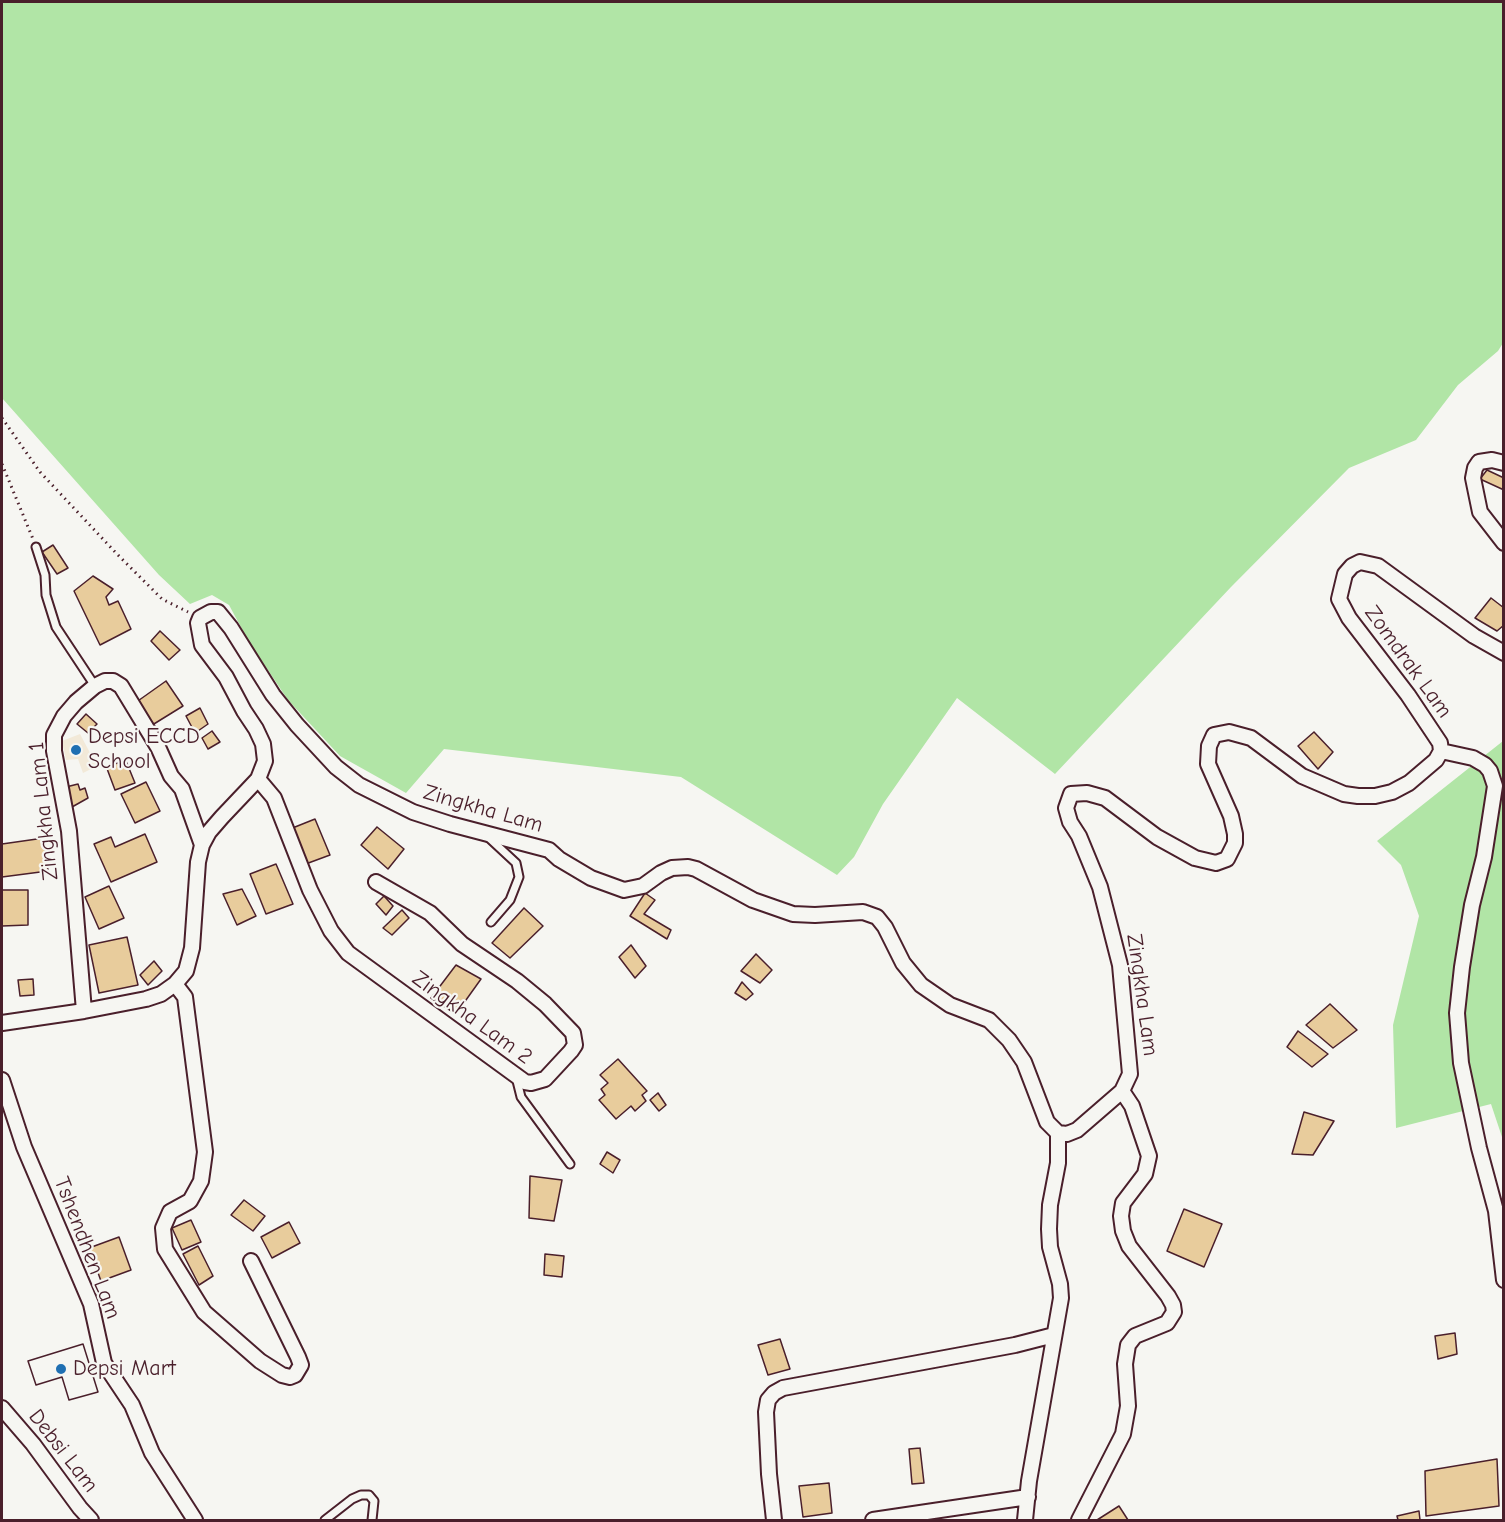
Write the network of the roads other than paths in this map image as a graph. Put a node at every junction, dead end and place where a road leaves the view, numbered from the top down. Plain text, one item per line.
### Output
1 (1503, 463) edge
2 (1503, 543) edge
3 (36, 547) road end
4 (1503, 652) edge
5 (95, 686) junction
6 (1441, 751) junction
7 (258, 779) junction
8 (481, 832) junction
9 (202, 845) junction
10 (376, 882) dead end
11 (491, 922) dead end
12 (175, 984) junction
13 (84, 1011) junction
14 (2, 1023) edge
15 (516, 1077) junction
16 (2, 1080) edge
17 (1122, 1091) junction
18 (1058, 1133) junction
19 (570, 1164) dead end
20 (251, 1261) dead end
21 (1503, 1280) edge
22 (1054, 1335) junction
23 (2, 1408) edge
24 (1028, 1497) junction
25 (91, 1521) edge
26 (195, 1521) edge
27 (325, 1521) edge
28 (372, 1521) edge
29 (774, 1521) edge
30 (873, 1521) edge
31 (1025, 1521) edge
32 (1079, 1521) edge

1 - 2 street
3 - 5 lane
4 - 6 street, Zomdrak Lam
5 - 9 street
5 - 13 street, Zingkha Lam 1
6 - 17 street, Zingkha Lam
6 - 21 street
7 - 8 street, Zingkha Lam
7 - 9 street
7 - 15 street, Zingkha Lam 2
8 - 11 lane
8 - 18 street, Zingkha Lam
9 - 12 street
10 - 15 street, Zingkha Lam 2
12 - 13 street
12 - 20 street
13 - 14 street
15 - 19 lane
16 - 26 street, Tshendhen Lam
17 - 18 street
17 - 32 street
18 - 22 street
22 - 24 street
22 - 29 street
23 - 25 street, Debsi Lam
24 - 30 street
24 - 31 street
27 - 28 lane

